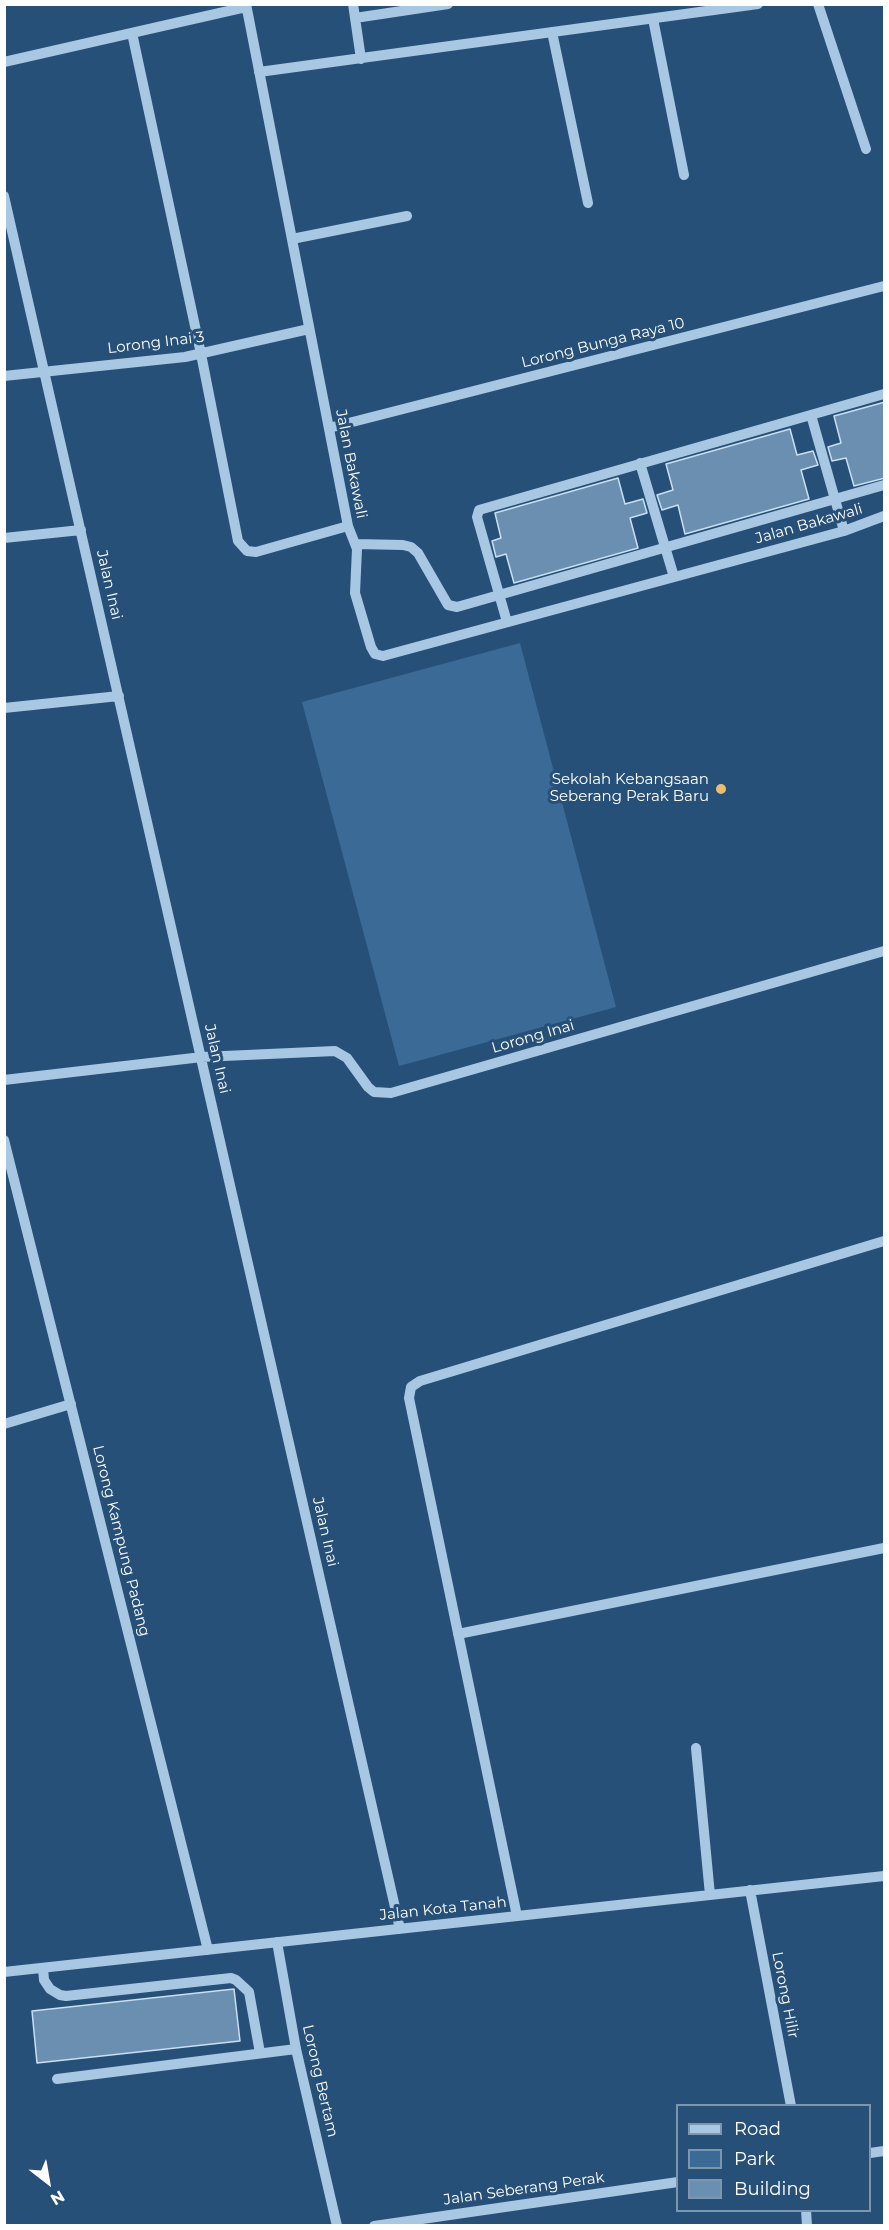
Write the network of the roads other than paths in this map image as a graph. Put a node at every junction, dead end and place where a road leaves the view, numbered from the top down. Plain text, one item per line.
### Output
1 (353, 4) edge
2 (448, 4) edge
3 (758, 4) edge
4 (818, 4) edge
5 (246, 6) edge
6 (355, 18) junction
7 (653, 19) junction
8 (552, 32) junction
9 (132, 33) junction
10 (361, 58) junction
11 (4, 62) edge
12 (259, 72) junction
13 (866, 149) dead end
14 (684, 175) dead end
15 (4, 196) edge
16 (588, 203) dead end
17 (407, 216) dead end
18 (292, 239) junction
19 (885, 286) edge
20 (309, 329) junction
21 (201, 354) junction
22 (44, 372) junction
23 (4, 376) edge
24 (885, 394) edge
25 (811, 415) junction
26 (328, 428) junction
27 (640, 464) junction
28 (885, 485) edge
29 (835, 499) junction
30 (885, 516) edge
31 (348, 526) junction
32 (81, 530) junction
33 (844, 531) junction
34 (4, 538) edge
35 (356, 544) junction
36 (665, 548) junction
37 (674, 577) junction
38 (499, 596) junction
39 (507, 622) junction
40 (119, 696) junction
41 (4, 708) edge
42 (885, 951) edge
43 (202, 1057) junction
44 (4, 1080) edge
45 (4, 1140) edge
46 (885, 1241) edge
47 (71, 1404) junction
48 (4, 1424) edge
49 (885, 1548) edge
50 (458, 1634) junction
51 (696, 1748) dead end
52 (885, 1876) edge
53 (750, 1890) junction
54 (710, 1895) junction
55 (517, 1916) junction
56 (400, 1929) junction
57 (277, 1942) junction
58 (208, 1950) junction
59 (43, 1968) junction
60 (4, 1972) edge
61 (296, 2049) junction
62 (260, 2053) junction
63 (57, 2079) dead end
64 (791, 2104) edge
65 (676, 2182) edge
66 (337, 2226) edge
67 (374, 2226) edge

1 - 6 street
2 - 6 street
3 - 7 street
4 - 13 street
5 - 9 street
5 - 12 street, Jalan Bakawali
6 - 10 street
7 - 8 street
7 - 14 street
8 - 10 street
8 - 16 street
9 - 11 street
9 - 21 street
10 - 12 street
12 - 18 street, Jalan Bakawali
15 - 22 street, Jalan Inai
17 - 18 street
18 - 20 street, Jalan Bakawali
19 - 26 street, Lorong Bunga Raya 10
20 - 21 street, Lorong Inai 3
20 - 26 street, Jalan Bakawali
21 - 22 street, Lorong Inai 3
21 - 31 street
22 - 23 street, Lorong Inai 3
22 - 32 street, Jalan Inai
24 - 25 street
25 - 27 street
25 - 29 street
26 - 31 street, Jalan Bakawali
27 - 36 street
27 - 38 street
28 - 29 street
29 - 33 street
29 - 36 street
30 - 33 street, Jalan Bakawali
31 - 35 street, Jalan Bakawali
32 - 34 street
32 - 40 street, Jalan Inai
33 - 37 street, Jalan Bakawali
35 - 38 street
35 - 39 street, Jalan Bakawali
36 - 37 street
36 - 38 street
37 - 39 street, Jalan Bakawali
38 - 39 street
40 - 41 street
40 - 43 street, Jalan Inai
42 - 43 street, Lorong Inai
43 - 44 street, Lorong Inai
43 - 56 street, Jalan Inai
45 - 47 street, Lorong Kampung Padang
46 - 50 street
47 - 48 street
47 - 58 street, Lorong Kampung Padang
49 - 50 street
50 - 55 street
51 - 54 street
52 - 53 street, Jalan Kota Tanah
53 - 54 street, Jalan Kota Tanah
53 - 64 street, Lorong Hilir
54 - 55 street, Jalan Kota Tanah
55 - 56 street, Jalan Kota Tanah
56 - 57 street, Jalan Kota Tanah
57 - 58 street, Jalan Kota Tanah
57 - 61 street, Lorong Bertam
58 - 59 street, Jalan Kota Tanah
59 - 60 street, Jalan Kota Tanah
59 - 62 street
61 - 62 street
61 - 66 street, Lorong Bertam
62 - 63 street
65 - 67 street, Jalan Seberang Perak

